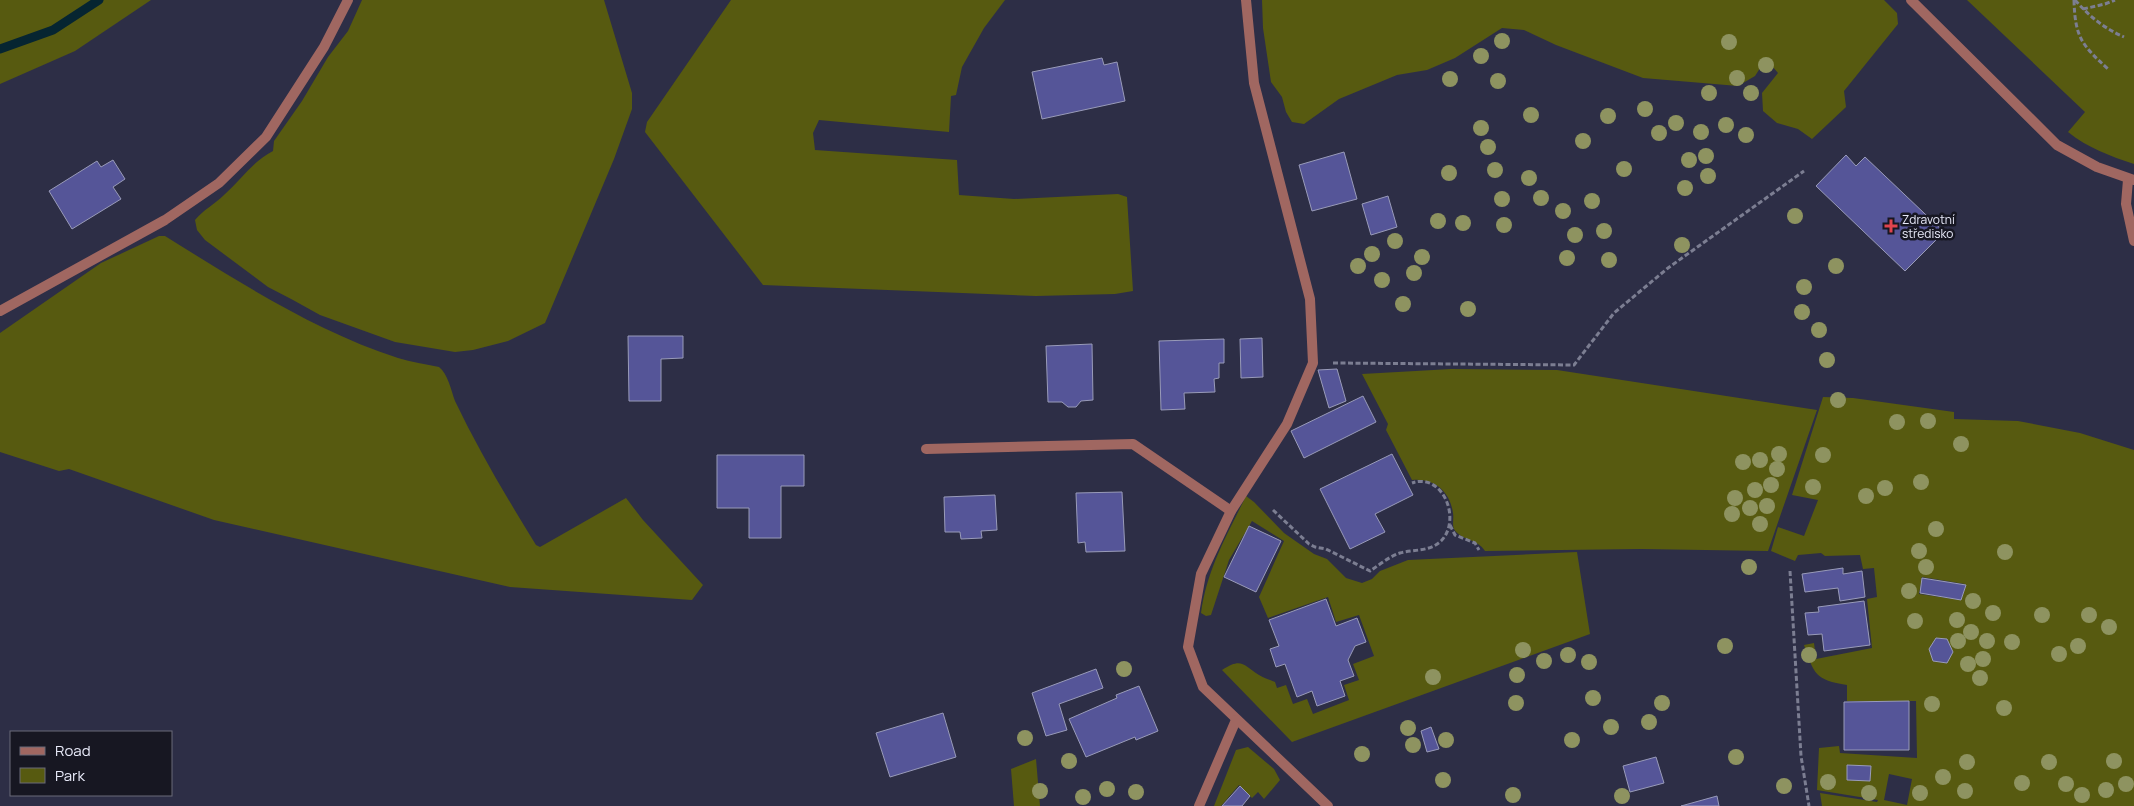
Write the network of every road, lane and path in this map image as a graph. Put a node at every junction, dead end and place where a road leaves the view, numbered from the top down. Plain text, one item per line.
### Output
1 (348, 0) edge
2 (1246, 0) edge
3 (1911, 0) edge
4 (2074, 0) edge
5 (2115, 0) edge
6 (2082, 9) junction
7 (2124, 37) dead end
8 (2109, 70) dead end
9 (1804, 172) dead end
10 (2131, 180) edge
11 (2134, 241) edge
12 (0, 311) edge
13 (1312, 363) junction
14 (926, 449) dead end
15 (1412, 483) dead end
16 (1273, 510) dead end
17 (1231, 511) junction
18 (1450, 522) junction
19 (1452, 532) junction
20 (1446, 533) junction
21 (1479, 550) dead end
22 (1790, 571) dead end
23 (1236, 720) junction
24 (1199, 806) edge
25 (1328, 806) edge
26 (1809, 806) edge

1 - 12 street
2 - 13 street
3 - 10 street
4 - 6 path
4 - 8 path
5 - 6 path
6 - 7 path
9 - 13 path
10 - 11 street
13 - 17 street
14 - 17 street
15 - 18 path
16 - 20 path
17 - 23 street
18 - 19 path
18 - 20 path
19 - 20 path
19 - 21 path
22 - 26 path
23 - 24 street
23 - 25 street

